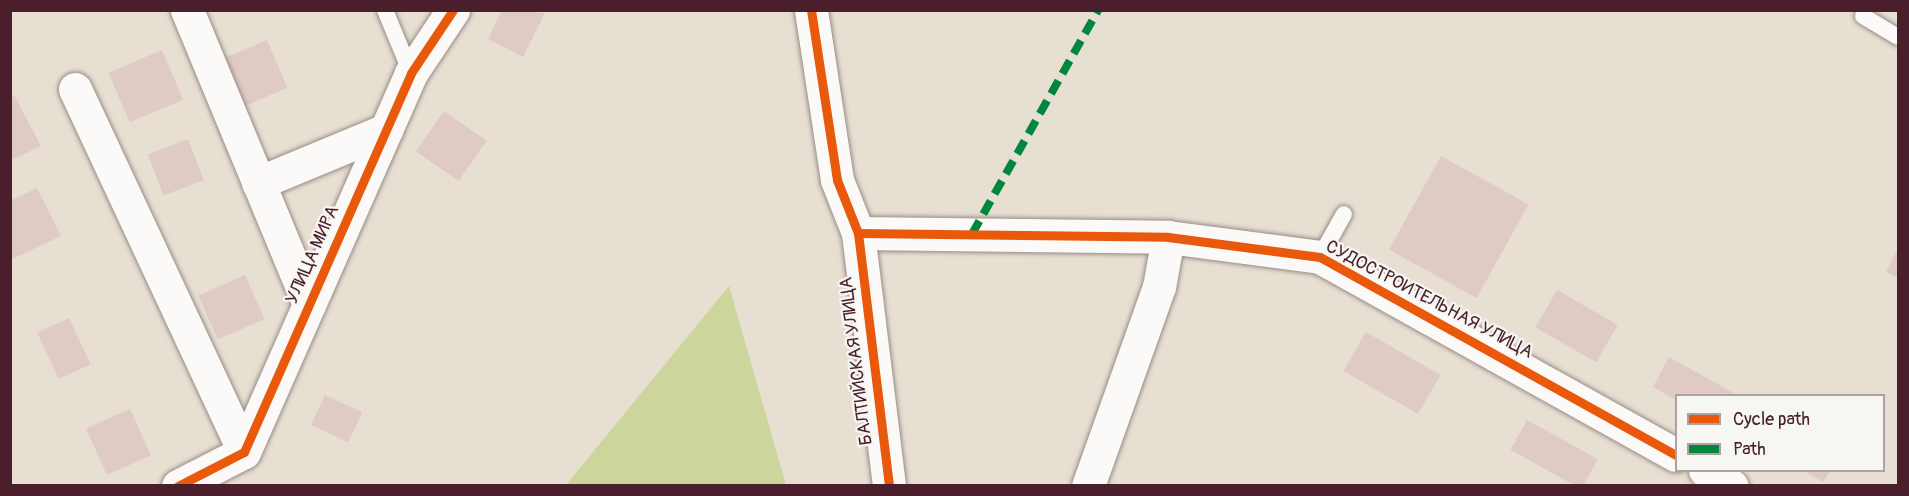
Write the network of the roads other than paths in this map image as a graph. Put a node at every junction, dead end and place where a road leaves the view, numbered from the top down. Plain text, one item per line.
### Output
1 (187, 10) edge
2 (385, 10) edge
3 (453, 10) edge
4 (811, 10) edge
5 (1863, 16) dead end
6 (1899, 37) edge
7 (411, 73) junction
8 (75, 89) dead end
9 (386, 130) junction
10 (258, 183) junction
11 (1344, 214) dead end
12 (858, 233) junction
13 (1168, 237) junction
14 (1320, 257) junction
15 (309, 305) junction
16 (244, 452) junction
17 (1675, 454) edge
18 (1707, 472) edge
19 (178, 486) edge
20 (889, 486) edge
21 (1088, 486) edge
22 (1732, 486) edge

1 - 10 street
2 - 7 lane
3 - 7 street, УЛИЦА МИРА
4 - 12 street, БАЛТИЙСКАЯ УЛИЦА
5 - 6 lane
7 - 9 street, УЛИЦА МИРА
8 - 16 street
9 - 10 street
9 - 15 street, УЛИЦА МИРА
10 - 15 street
11 - 14 lane
12 - 13 street, СУДОСТРОИТЕЛЬНАЯ УЛИЦА
12 - 20 street, БАЛТИЙСКАЯ УЛИЦА
13 - 14 street, СУДОСТРОИТЕЛЬНАЯ УЛИЦА
13 - 21 street
14 - 17 street, СУДОСТРОИТЕЛЬНАЯ УЛИЦА
15 - 16 street, УЛИЦА МИРА
16 - 19 street
18 - 22 street

